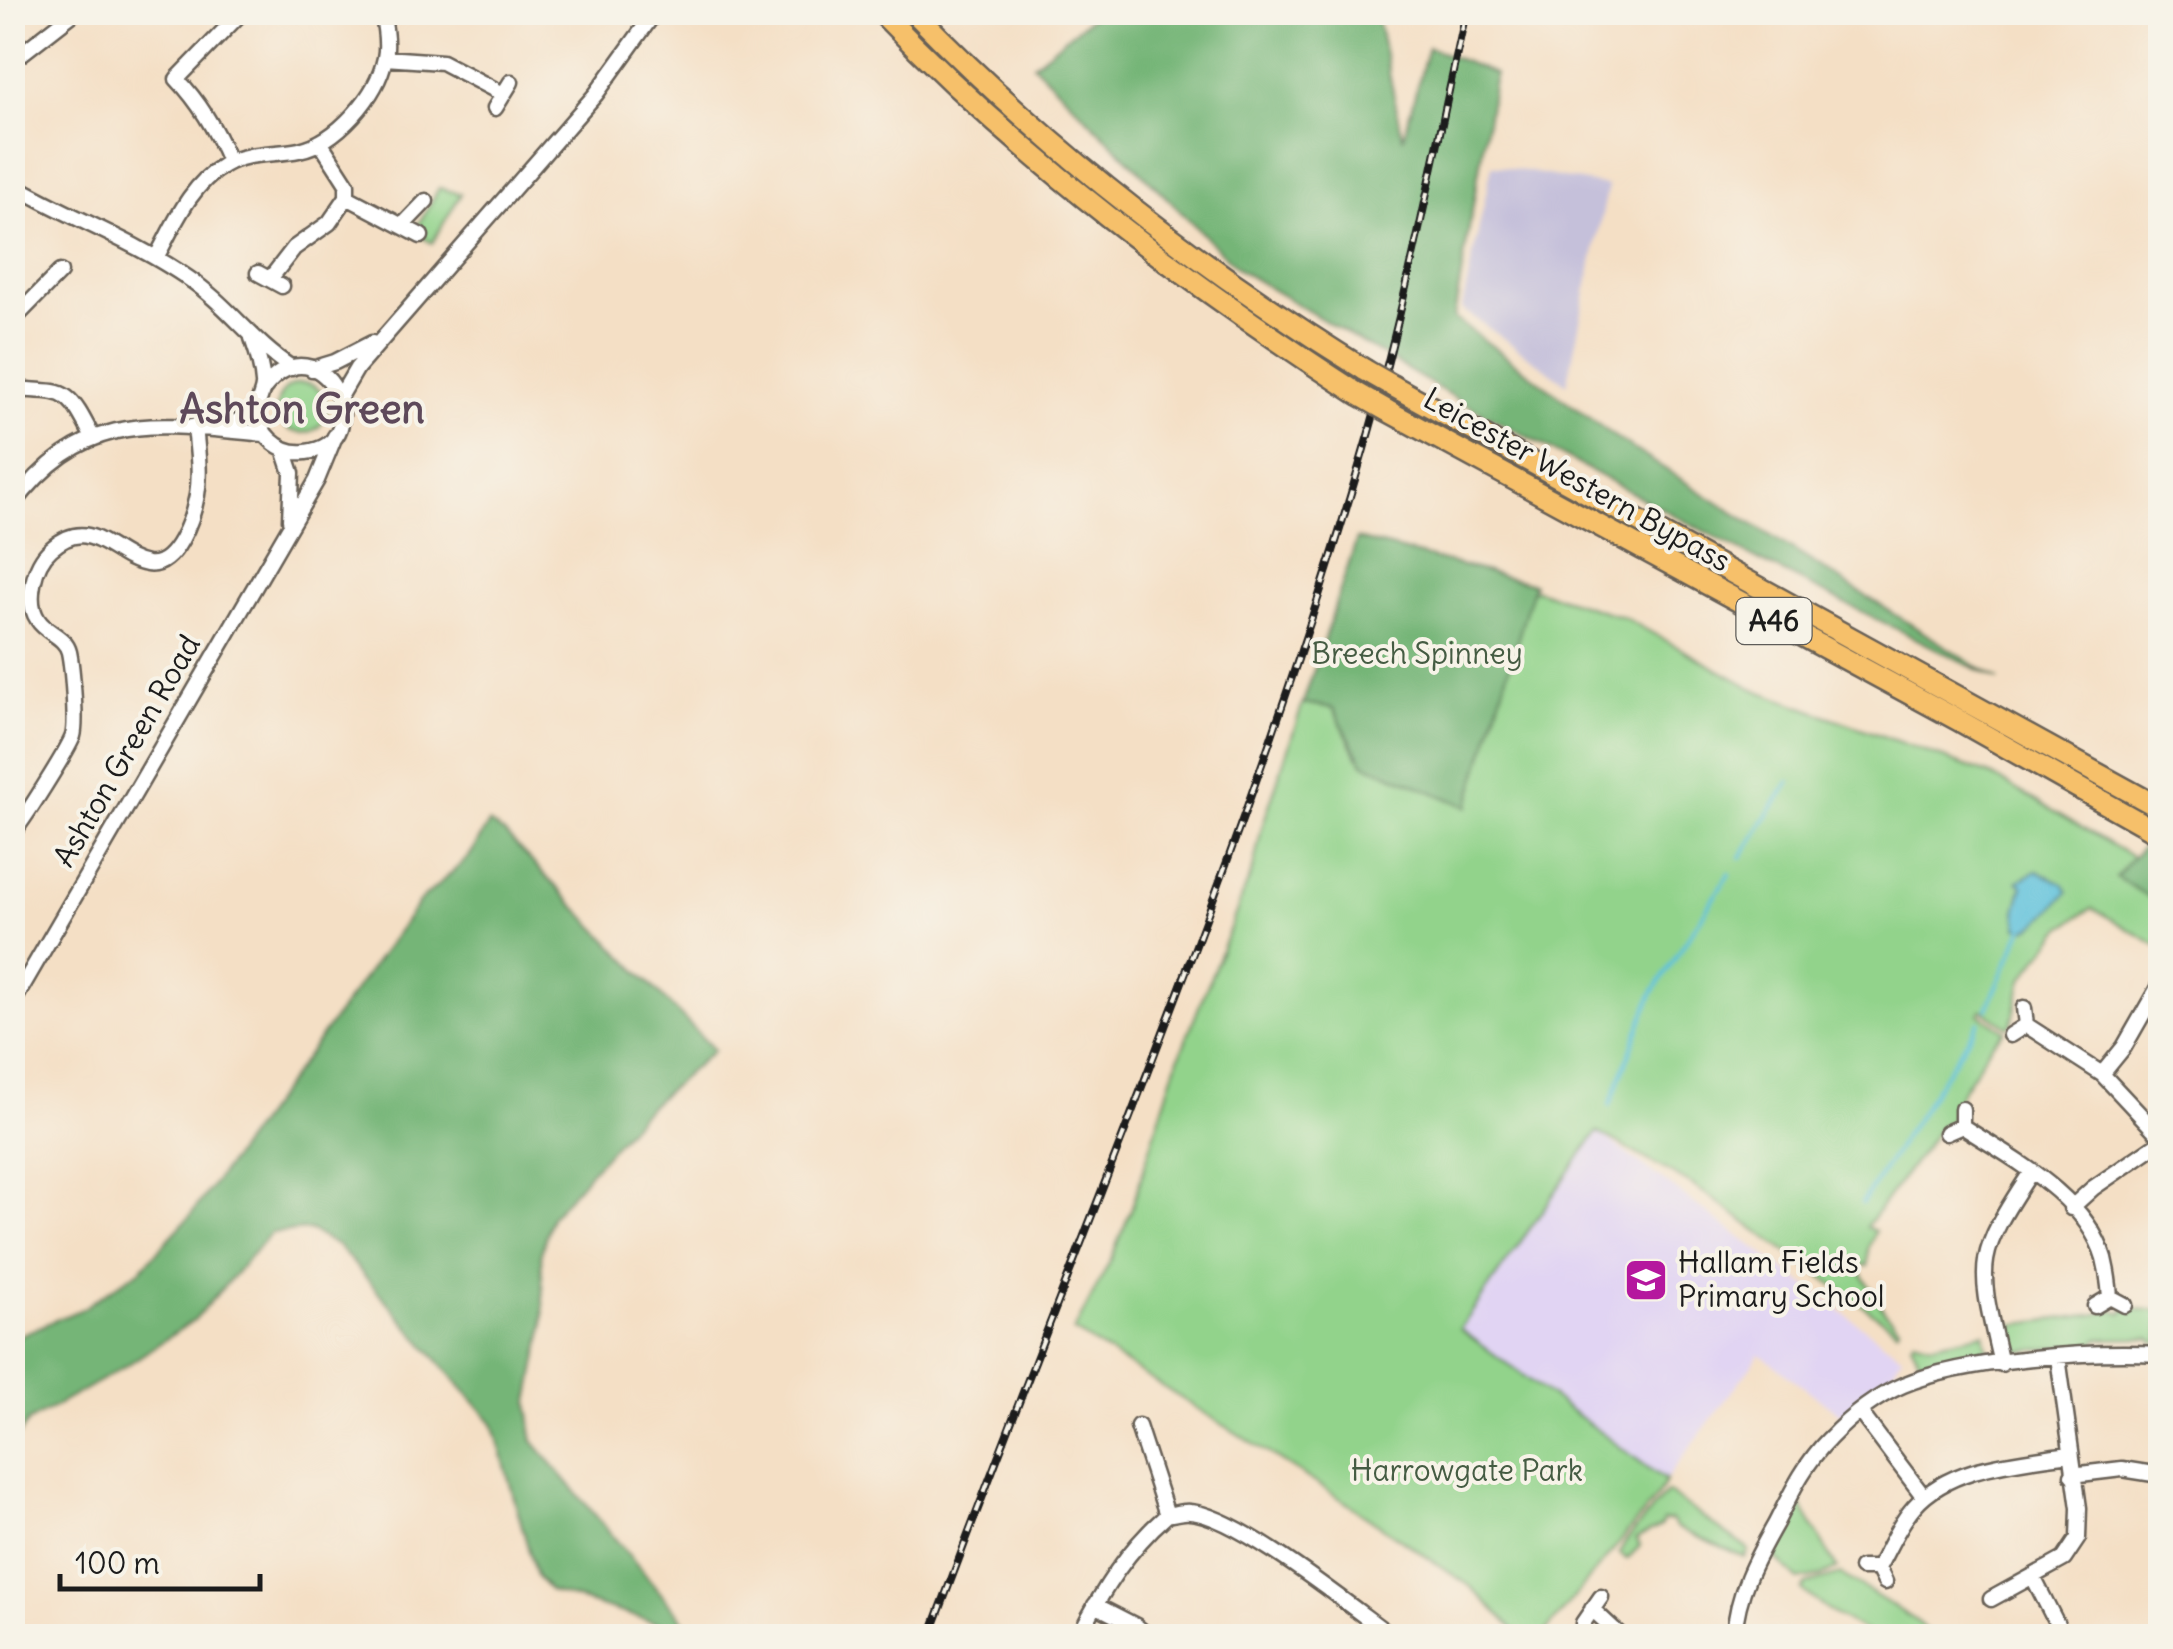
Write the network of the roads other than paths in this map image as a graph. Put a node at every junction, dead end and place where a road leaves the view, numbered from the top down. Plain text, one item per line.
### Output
1 (75, 12) edge
2 (242, 12) edge
3 (382, 12) edge
4 (655, 12) edge
5 (881, 12) edge
6 (914, 12) edge
7 (385, 58) junction
8 (12, 61) edge
9 (177, 79) junction
10 (165, 91) dead end
11 (503, 95) dead end
12 (320, 142) junction
13 (229, 162) junction
14 (12, 184) edge
15 (347, 197) junction
16 (426, 200) dead end
17 (402, 226) junction
18 (420, 236) dead end
19 (157, 256) junction
20 (60, 272) dead end
21 (270, 280) dead end
22 (12, 295) edge
23 (24, 306) junction
24 (12, 321) edge
25 (251, 333) junction
26 (386, 334) junction
27 (292, 368) junction
28 (312, 369) junction
29 (264, 388) junction
30 (12, 389) edge
31 (340, 397) junction
32 (258, 408) junction
33 (195, 426) junction
34 (223, 431) junction
35 (265, 434) junction
36 (334, 436) junction
37 (92, 438) junction
38 (284, 449) junction
39 (12, 506) edge
40 (289, 526) junction
41 (75, 629) dead end
42 (64, 641) junction
43 (2160, 808) edge
44 (12, 832) edge
45 (2160, 834) edge
46 (2158, 992) edge
47 (12, 1004) edge
48 (2024, 1008) dead end
49 (2026, 1024) junction
50 (2010, 1035) dead end
51 (2102, 1074) junction
52 (1962, 1109) dead end
53 (1962, 1126) junction
54 (1946, 1133) dead end
55 (2160, 1139) edge
56 (2030, 1172) junction
57 (2072, 1208) junction
58 (2110, 1297) junction
59 (2125, 1305) dead end
60 (2095, 1306) dead end
61 (2160, 1354) edge
62 (2058, 1356) junction
63 (2001, 1364) junction
64 (1860, 1412) junction
65 (1137, 1424) dead end
66 (2069, 1454) junction
67 (2072, 1475) junction
68 (2160, 1475) edge
69 (1924, 1497) junction
70 (1167, 1515) junction
71 (1860, 1568) dead end
72 (2032, 1577) junction
73 (1991, 1599) dead end
74 (1095, 1605) junction
75 (1583, 1623) dead end
76 (1079, 1636) edge
77 (1148, 1636) edge
78 (1391, 1636) edge
79 (1622, 1636) edge
80 (1734, 1636) edge
81 (2063, 1636) edge

1 - 8 street
2 - 9 street
3 - 7 street
4 - 26 street, Ashton Green Road
5 - 45 highway, Leicester Western Bypass / A46, bridge
6 - 43 highway, Leicester Western Bypass / A46, bridge
7 - 11 street
7 - 12 street
9 - 10 street
9 - 13 street
12 - 13 street
12 - 15 street
13 - 19 street
14 - 19 street
15 - 17 street
15 - 21 street
16 - 17 street
17 - 18 street
19 - 25 street
20 - 23 street
22 - 23 street
23 - 24 street
25 - 27 street
25 - 29 street
26 - 28 street, Ashton Green Road
26 - 31 street, Ashton Green Road
27 - 28 street, Ashton Green Road
27 - 29 street
28 - 31 street
29 - 32 street
30 - 37 street
31 - 36 street, Ashton Green Road
32 - 34 street
32 - 35 street
33 - 34 street
33 - 37 street
33 - 42 street
34 - 35 street
35 - 38 street
36 - 38 street
36 - 40 street, Ashton Green Road
37 - 39 street
38 - 40 street, Ashton Green Road
40 - 47 street, Ashton Green Road
41 - 42 street
42 - 44 street
46 - 51 street
48 - 49 street
49 - 50 street
49 - 51 street
51 - 55 street
52 - 53 street
53 - 54 street
53 - 56 street
55 - 57 street
56 - 57 street
56 - 63 street
57 - 58 street
58 - 59 street
58 - 60 street
61 - 62 street
62 - 63 street
62 - 66 street
63 - 64 street
64 - 69 street
64 - 80 street
65 - 70 street
66 - 67 street
66 - 69 street
67 - 68 street
67 - 72 street
69 - 71 street
70 - 74 street
70 - 78 street
72 - 73 street
72 - 81 street
74 - 76 street
74 - 77 street
75 - 79 street

